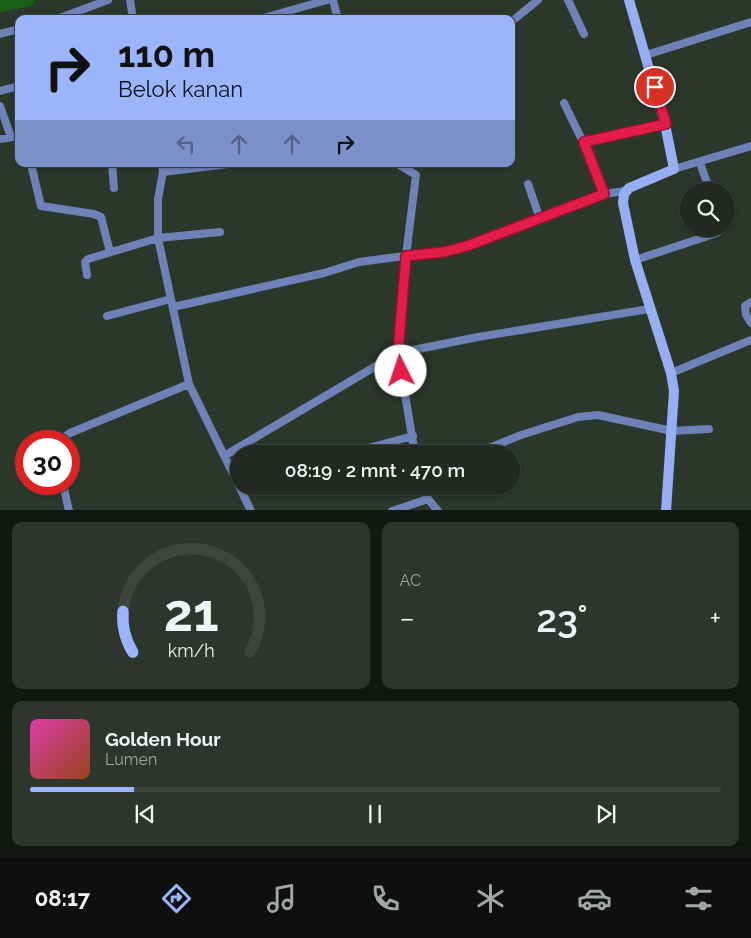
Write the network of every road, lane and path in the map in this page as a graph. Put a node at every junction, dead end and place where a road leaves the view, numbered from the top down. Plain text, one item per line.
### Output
1 (108, 0) edge
2 (130, 0) edge
3 (326, 0) edge
4 (333, 0) edge
5 (538, 0) edge
6 (568, 0) edge
7 (628, 0) edge
8 (68, 15) edge
9 (132, 15) edge
10 (274, 15) edge
11 (337, 15) edge
12 (515, 19) edge
13 (751, 22) edge
14 (15, 30) edge
15 (0, 34) edge
16 (584, 34) dead end
17 (646, 55) junction
18 (15, 87) edge
19 (0, 91) edge
20 (564, 103) dead end
21 (0, 106) edge
22 (666, 124) junction
23 (15, 136) edge
24 (0, 139) edge
25 (584, 142) junction
26 (751, 146) edge
27 (700, 163) junction
28 (32, 167) edge
29 (112, 167) edge
30 (178, 167) edge
31 (403, 167) edge
32 (162, 168) edge
33 (674, 169) junction
34 (707, 182) edge
35 (528, 184) dead end
36 (114, 188) dead end
37 (625, 191) junction
38 (604, 194) junction
39 (540, 219) junction
40 (220, 232) dead end
41 (705, 237) edge
42 (158, 238) junction
43 (110, 252) junction
44 (406, 256) junction
45 (635, 260) junction
46 (87, 275) dead end
47 (751, 302) edge
48 (172, 303) junction
49 (649, 309) junction
50 (107, 316) dead end
51 (751, 323) edge
52 (751, 340) edge
53 (398, 353) junction
54 (671, 373) junction
55 (189, 384) junction
56 (709, 429) dead end
57 (76, 430) edge
58 (672, 430) junction
59 (413, 436) junction
60 (380, 445) edge
61 (414, 445) edge
62 (496, 445) edge
63 (224, 456) junction
64 (230, 468) edge
65 (66, 495) edge
66 (244, 495) edge
67 (426, 495) edge
68 (428, 499) junction
69 (69, 510) edge
70 (251, 510) edge
71 (392, 510) edge
72 (438, 510) edge
73 (666, 510) edge

1 - 8 street
2 - 9 street
3 - 10 street
4 - 11 street
5 - 12 street
6 - 16 street
7 - 17 street
13 - 17 street
14 - 15 street
17 - 22 street
18 - 19 street
20 - 25 street
21 - 23 street
22 - 25 street
22 - 33 street
23 - 24 street
25 - 38 street
26 - 27 street
27 - 33 street
27 - 34 street
28 - 43 street
29 - 36 street
30 - 32 street
31 - 44 street
32 - 42 street
33 - 37 street
35 - 39 street
37 - 38 street
37 - 45 street
38 - 39 street
39 - 44 street
40 - 42 street
41 - 45 street
42 - 43 street
42 - 48 street
43 - 46 street
44 - 48 street
44 - 53 street
45 - 49 street
47 - 51 street
48 - 50 street
48 - 55 street
49 - 53 street
49 - 54 street
52 - 54 street
53 - 59 street
53 - 63 street
54 - 58 street
55 - 57 street
55 - 63 street
56 - 58 street
58 - 62 street
58 - 73 street
59 - 60 street
59 - 61 street
63 - 64 street
65 - 69 street
66 - 70 street
67 - 68 street
68 - 71 street
68 - 72 street

